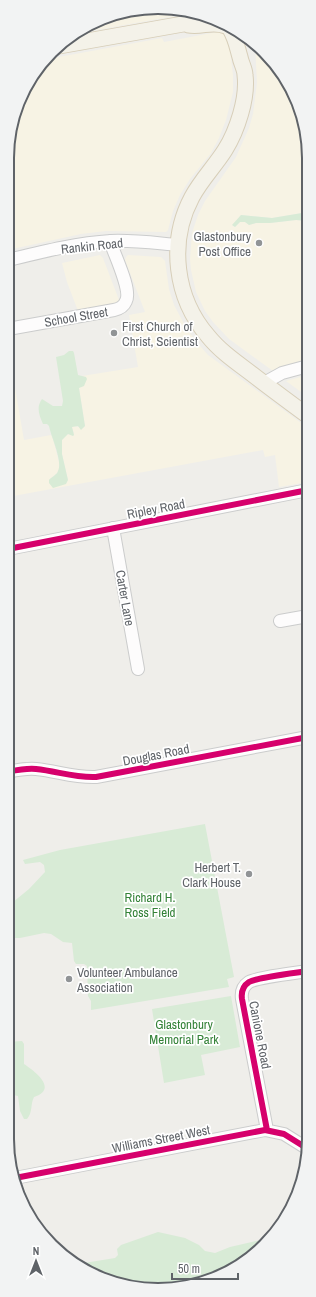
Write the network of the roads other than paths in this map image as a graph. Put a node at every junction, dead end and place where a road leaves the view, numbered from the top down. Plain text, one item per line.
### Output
1 (192, 18) edge
2 (183, 24) junction
3 (209, 24) edge
4 (233, 35) edge
5 (70, 44) edge
6 (247, 45) edge
7 (245, 73) junction
8 (110, 241) junction
9 (178, 245) junction
10 (14, 259) edge
11 (14, 328) edge
12 (302, 368) edge
13 (264, 383) junction
14 (302, 412) edge
15 (302, 491) edge
16 (113, 528) junction
17 (14, 547) edge
18 (302, 617) edge
19 (280, 621) dead end
20 (138, 669) dead end
21 (302, 738) edge
22 (14, 771) edge
23 (302, 972) edge
24 (267, 1130) junction
25 (302, 1145) edge
26 (19, 1177) edge

1 - 2 main road
2 - 3 main road
2 - 5 main road
4 - 7 main road
6 - 7 main road
7 - 9 main road
8 - 9 street, Rankin Road
8 - 10 street, Rankin Road
8 - 11 street, School Street
9 - 13 main road
12 - 13 street
13 - 14 main road
15 - 16 street, Ripley Road
16 - 17 street, Ripley Road
16 - 20 street, Carter Lane
18 - 19 street
21 - 22 street, Douglas Road
23 - 24 street, Canione Road
24 - 25 street, Williams Street West
24 - 26 street, Williams Street West

